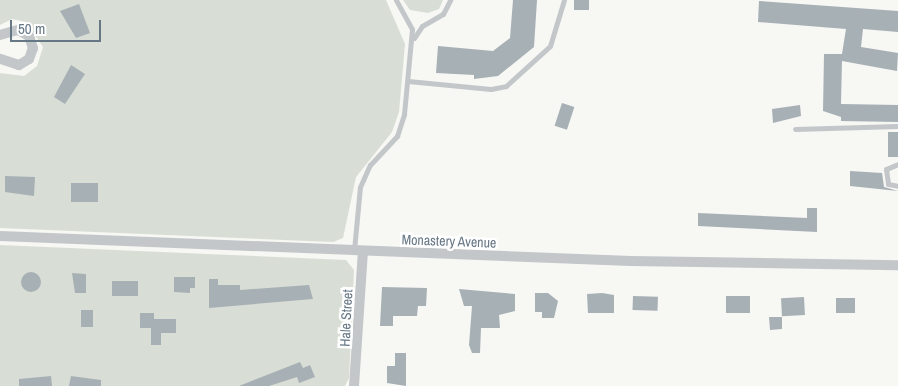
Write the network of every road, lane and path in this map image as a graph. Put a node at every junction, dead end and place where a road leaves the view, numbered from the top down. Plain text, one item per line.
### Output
1 (396, 0) edge
2 (450, 0) edge
3 (564, 0) edge
4 (0, 35) edge
5 (413, 41) junction
6 (0, 59) edge
7 (408, 81) junction
8 (898, 126) edge
9 (795, 129) dead end
10 (898, 164) edge
11 (898, 186) edge
12 (0, 236) edge
13 (358, 251) junction
14 (898, 264) edge
15 (354, 386) edge

1 - 5 lane
2 - 5 lane
3 - 7 lane
4 - 6 street
5 - 7 lane
7 - 13 lane
8 - 9 lane
10 - 11 lane
12 - 13 street, Monastery Avenue
13 - 14 street, Monastery Avenue
13 - 15 street, Hale Street

